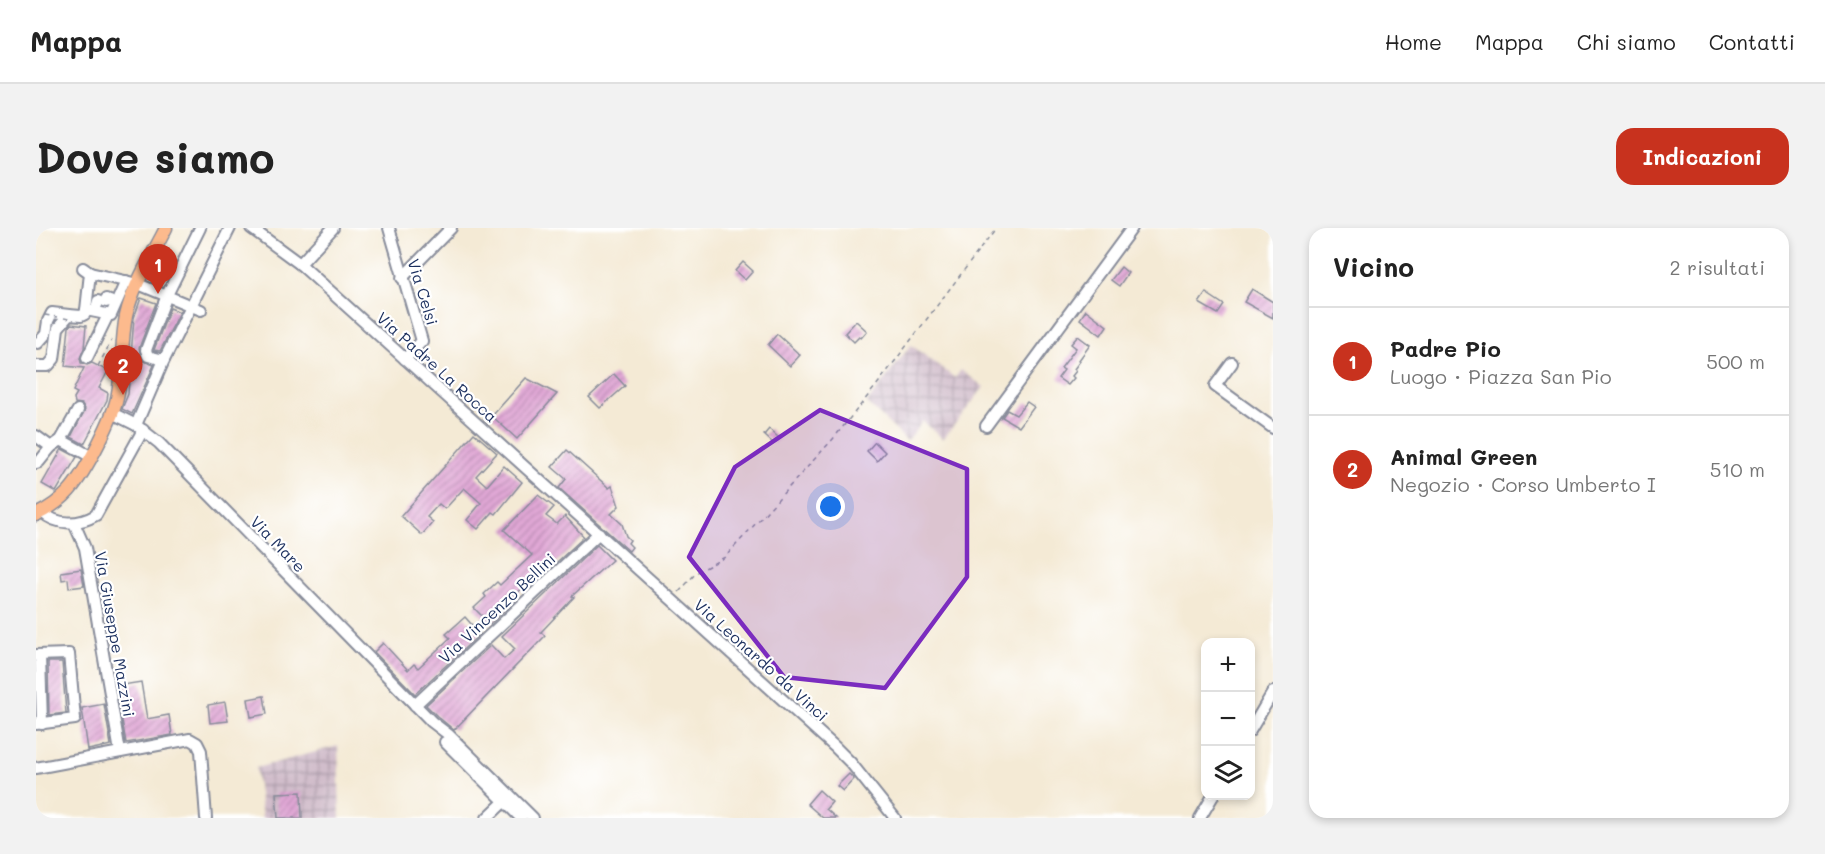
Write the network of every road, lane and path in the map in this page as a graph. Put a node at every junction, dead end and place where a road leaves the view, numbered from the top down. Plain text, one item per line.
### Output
1 (166, 228) edge
2 (200, 228) edge
3 (230, 228) edge
4 (251, 228) edge
5 (333, 228) edge
6 (389, 228) edge
7 (451, 228) edge
8 (996, 228) edge
9 (1132, 228) edge
10 (300, 264) junction
11 (402, 278) junction
12 (118, 284) junction
13 (167, 295) junction
14 (100, 303) junction
15 (196, 308) junction
16 (45, 315) dead end
17 (57, 317) dead end
18 (69, 318) junction
19 (94, 334) dead end
20 (112, 339) dead end
21 (37, 343) edge
22 (87, 358) dead end
23 (405, 359) junction
24 (164, 360) junction
25 (1232, 363) dead end
26 (36, 366) edge
27 (98, 366) dead end
28 (78, 410) dead end
29 (112, 413) junction
30 (986, 426) dead end
31 (139, 427) junction
32 (1273, 428) edge
33 (36, 436) edge
34 (61, 440) junction
35 (51, 447) junction
36 (90, 456) junction
37 (36, 462) edge
38 (39, 514) edge
39 (74, 523) junction
40 (598, 533) junction
41 (672, 600) junction
42 (38, 655) edge
43 (1273, 692) edge
44 (415, 705) junction
45 (39, 724) edge
46 (1255, 724) edge
47 (120, 752) junction
48 (36, 768) edge
49 (508, 798) junction
50 (1210, 800) edge
51 (206, 818) edge
52 (488, 818) edge
53 (521, 818) edge
54 (533, 818) edge
55 (895, 818) edge
56 (1200, 818) edge

1 - 12 main road
2 - 13 street
3 - 15 street
4 - 10 street, Via Padre La Rocca
5 - 10 street
6 - 11 street, Via Celsi
7 - 11 street
8 - 41 path
9 - 30 street
10 - 23 street, Via Padre La Rocca
11 - 23 street, Via Celsi
12 - 13 street
12 - 14 street
12 - 14 street
12 - 29 main road
13 - 15 street
13 - 24 street
14 - 18 street
14 - 19 path, bridge
14 - 22 street
15 - 24 street
16 - 17 path, bridge
18 - 21 street
18 - 26 street
20 - 27 path
23 - 40 street, Via Padre La Rocca
24 - 31 street
25 - 32 street
28 - 34 street
29 - 31 street, Via Mare
29 - 36 main road
31 - 39 street
31 - 44 street, Via Mare
33 - 35 street
34 - 35 street
34 - 36 street
35 - 37 street
36 - 38 main road
38 - 39 street
39 - 47 street, Via Giuseppe Mazzini
40 - 41 street, Via Leonardo da Vinci
40 - 44 street, Via Vincenzo Bellini
41 - 55 street, Via Leonardo da Vinci
42 - 45 street
42 - 45 street
43 - 46 street
44 - 49 street, Via Mare
47 - 48 street
47 - 51 street
49 - 52 street
49 - 53 street
49 - 54 street
50 - 56 street

